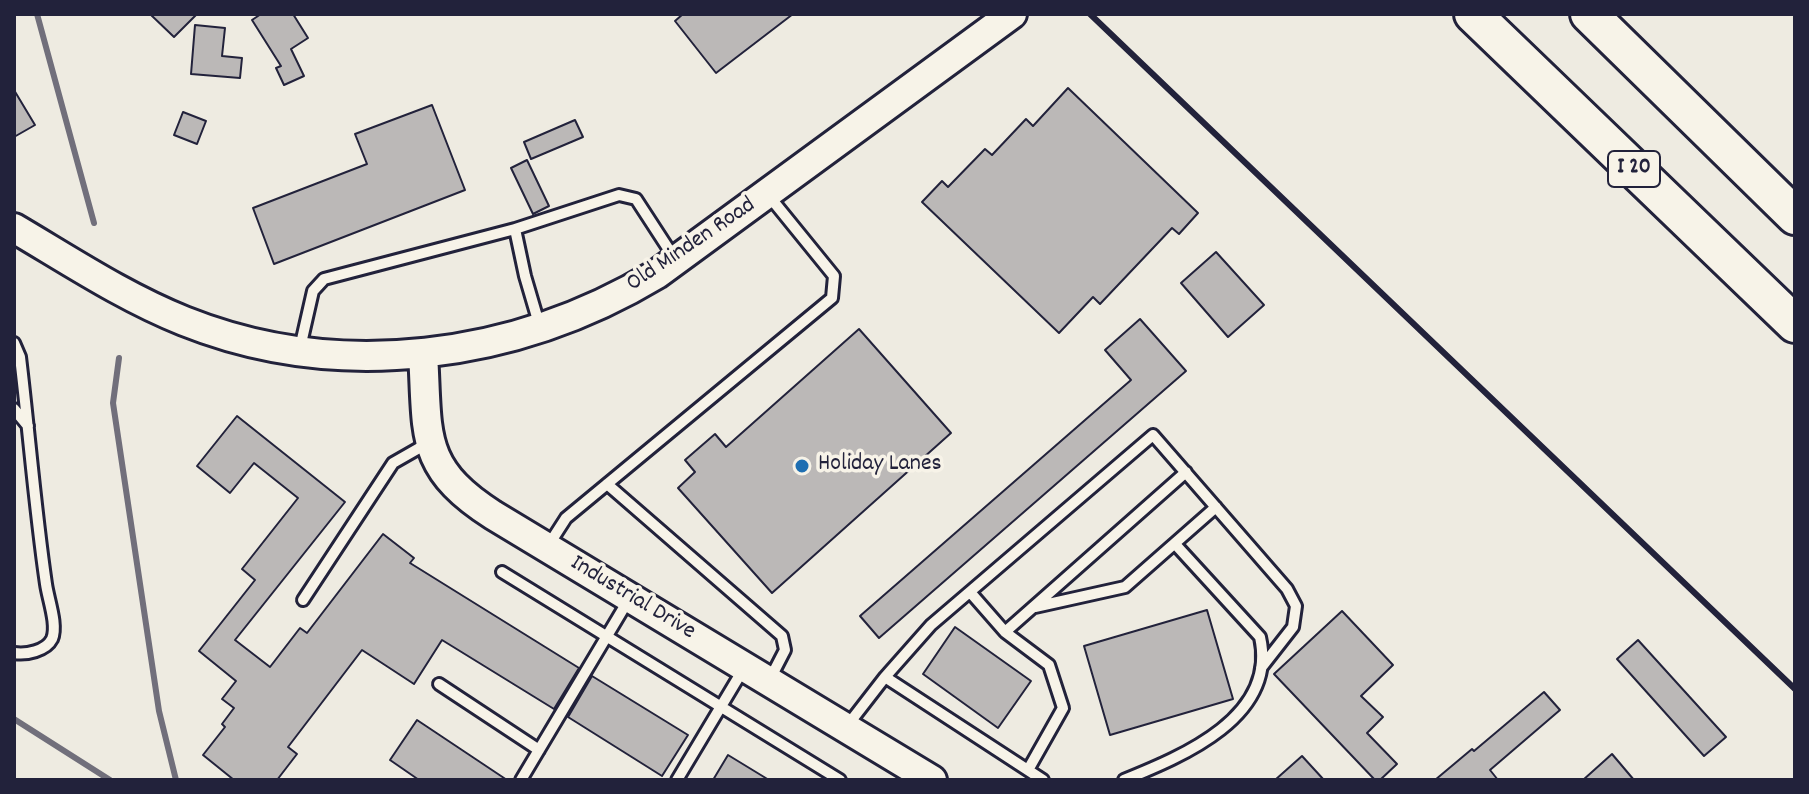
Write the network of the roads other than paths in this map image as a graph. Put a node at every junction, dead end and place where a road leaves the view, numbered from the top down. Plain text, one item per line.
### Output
1 (1012, 14) edge
2 (1473, 14) edge
3 (1589, 14) edge
4 (767, 194) junction
5 (1795, 216) edge
6 (14, 228) edge
7 (515, 229) junction
8 (677, 260) junction
9 (1795, 324) edge
10 (540, 328) junction
11 (14, 343) edge
12 (299, 350) junction
13 (423, 353) junction
14 (14, 409) edge
15 (28, 426) junction
16 (430, 442) junction
17 (1186, 472) junction
18 (607, 484) junction
19 (1216, 507) junction
20 (1175, 544) junction
21 (547, 547) junction
22 (502, 572) dead end
23 (970, 592) junction
24 (630, 598) junction
25 (303, 600) dead end
26 (1033, 607) junction
27 (1005, 632) junction
28 (606, 638) junction
29 (14, 653) edge
30 (1261, 668) junction
31 (757, 674) junction
32 (885, 677) junction
33 (439, 684) dead end
34 (722, 706) junction
35 (846, 728) junction
36 (539, 750) junction
37 (1028, 770) junction
38 (1131, 779) edge
39 (521, 780) edge
40 (677, 780) edge
41 (840, 780) edge
42 (932, 780) edge
43 (1043, 780) edge

1 - 4 main road, Old Minden Road
2 - 9 highway, I 20
3 - 5 highway
4 - 8 main road, Old Minden Road
4 - 18 lane
6 - 12 main road, Old Minden Road
7 - 8 lane
7 - 10 lane
7 - 12 lane
8 - 10 main road, Old Minden Road
10 - 13 main road, Old Minden Road
11 - 15 lane
12 - 13 main road, Old Minden Road
13 - 16 main road, Industrial Drive
14 - 15 lane
15 - 29 lane
16 - 21 main road, Industrial Drive
16 - 25 lane
17 - 19 lane
17 - 23 lane
17 - 26 lane
18 - 21 lane
18 - 31 lane
19 - 20 lane
19 - 30 lane
20 - 26 lane
20 - 30 lane
21 - 24 main road, Industrial Drive
22 - 28 lane
23 - 27 lane
23 - 32 lane
24 - 28 lane
24 - 31 main road, Industrial Drive
26 - 27 lane
27 - 37 lane
28 - 34 lane
28 - 36 lane
30 - 38 lane
31 - 34 lane
31 - 35 main road, Industrial Drive
32 - 35 lane
32 - 37 lane
33 - 36 lane
34 - 40 lane
34 - 41 lane
35 - 42 main road, Industrial Drive
36 - 39 lane
37 - 43 lane

